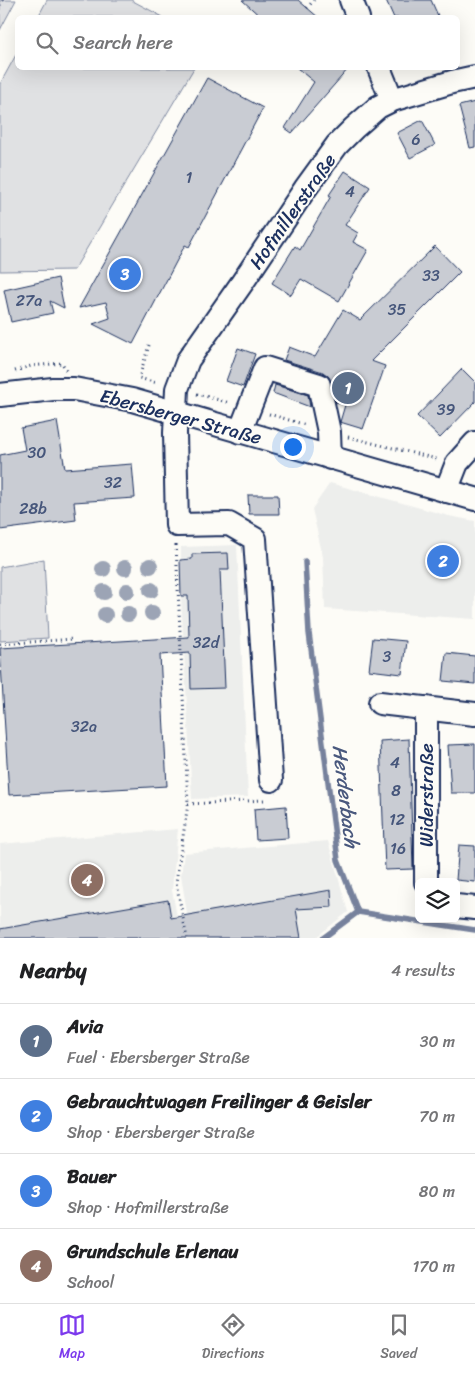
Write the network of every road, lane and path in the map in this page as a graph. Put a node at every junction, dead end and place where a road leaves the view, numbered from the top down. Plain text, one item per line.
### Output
1 (3, 0) edge
2 (314, 0) edge
3 (351, 0) edge
4 (0, 5) edge
5 (308, 8) dead end
6 (357, 15) edge
7 (380, 70) edge
8 (475, 77) edge
9 (392, 100) junction
10 (149, 345) dead end
11 (148, 380) dead end
12 (0, 396) edge
13 (203, 396) dead end
14 (249, 408) junction
15 (177, 414) junction
16 (240, 432) junction
17 (329, 432) junction
18 (475, 443) edge
19 (330, 458) junction
20 (456, 463) junction
21 (446, 491) junction
22 (475, 499) edge
23 (176, 542) dead end
24 (74, 639) dead end
25 (0, 644) edge
26 (380, 703) dead end
27 (426, 708) junction
28 (475, 714) edge
29 (271, 780) joint
30 (188, 804) junction
31 (426, 878) edge
32 (460, 906) edge
33 (475, 908) edge
34 (187, 938) edge

1 - 4 path
2 - 5 path
3 - 6 street
7 - 9 street
8 - 9 street, Hofmillerstraße
9 - 15 street, Hofmillerstraße
10 - 11 path
12 - 15 street, Ebersberger Straße
13 - 14 path
14 - 16 street
14 - 17 path
14 - 17 street
15 - 16 street, Ebersberger Straße
15 - 29 street, Hofmillerstraße
16 - 19 street, Ebersberger Straße
17 - 19 street
17 - 20 path
18 - 20 street
19 - 21 street, Ebersberger Straße
20 - 21 street
21 - 22 street, Ebersberger Straße
23 - 30 path
24 - 25 path
26 - 27 street
27 - 28 street
27 - 31 street, Widerstraße
29 - 30 path
30 - 34 path
32 - 33 street

